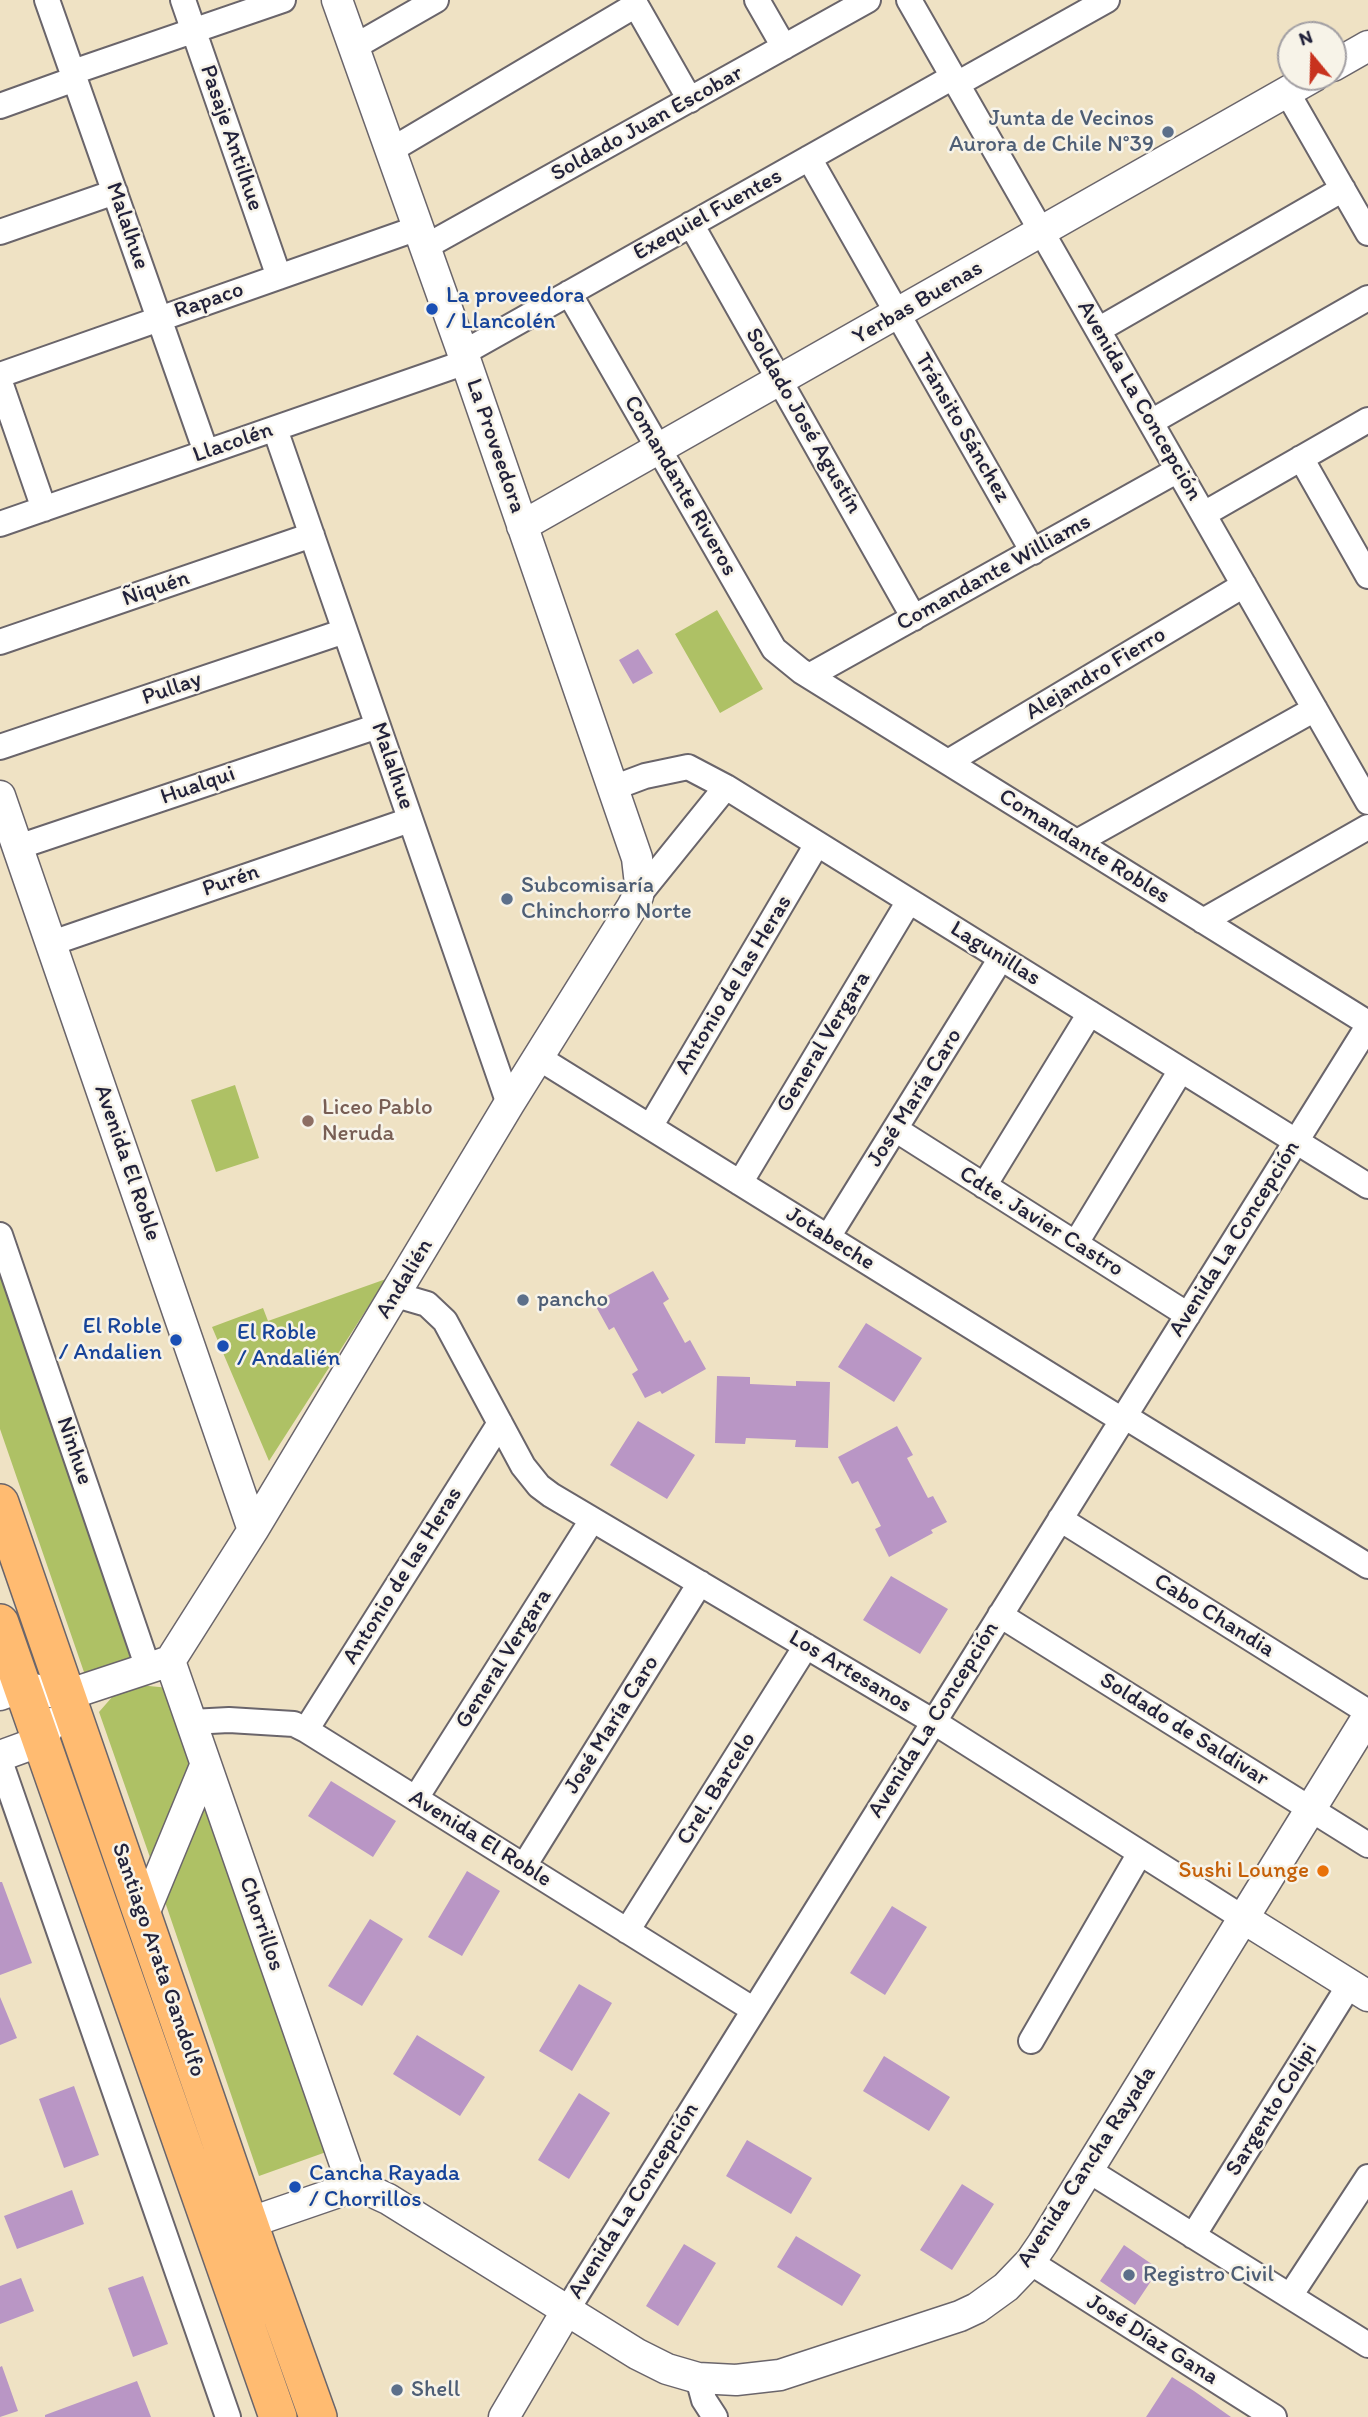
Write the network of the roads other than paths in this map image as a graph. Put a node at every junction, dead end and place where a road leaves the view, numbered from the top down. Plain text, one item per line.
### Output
1 (47, 0) edge
2 (183, 0) edge
3 (283, 0) edge
4 (337, 0) edge
5 (436, 0) edge
6 (757, 0) edge
7 (867, 0) edge
8 (909, 0) edge
9 (1107, 0) edge
10 (635, 3) edge
11 (194, 30) junction
12 (1368, 46) edge
13 (354, 47) junction
14 (784, 47) junction
15 (1347, 58) edge
16 (74, 75) junction
17 (955, 80) junction
18 (1287, 92) joint
19 (690, 100) junction
20 (0, 106) edge
21 (391, 150) junction
22 (808, 158) junction
23 (1343, 189) junction
24 (115, 192) junction
25 (691, 224) junction
26 (0, 232) edge
27 (1042, 232) junction
28 (1368, 233) edge
29 (422, 237) junction
30 (279, 276) junction
31 (569, 293) junction
32 (1368, 298) edge
33 (898, 314) junction
34 (159, 319) junction
35 (1098, 330) junction
36 (464, 357) junction
37 (0, 375) edge
38 (0, 382) edge
39 (780, 382) junction
40 (1368, 420) edge
41 (1151, 422) junction
42 (275, 429) junction
43 (660, 450) junction
44 (206, 452) junction
45 (1301, 458) junction
46 (1178, 470) junction
47 (44, 509) junction
48 (1204, 514) junction
49 (0, 524) edge
50 (522, 526) junction
51 (312, 535) junction
52 (1361, 548) edge
53 (1033, 552) junction
54 (1368, 576) edge
55 (1244, 585) junction
56 (914, 618) junction
57 (345, 631) junction
58 (0, 642) edge
59 (805, 674) junction
60 (1315, 709) junction
61 (378, 726) junction
62 (0, 747) edge
63 (948, 762) junction
64 (726, 787) junction
65 (612, 788) junction
66 (1367, 800) edge
67 (2, 811) edge
68 (410, 820) junction
69 (1368, 827) edge
70 (1077, 842) junction
71 (817, 844) junction
72 (18, 847) junction
73 (638, 896) junction
74 (909, 901) junction
75 (1203, 920) junction
76 (52, 943) junction
77 (1001, 958) junction
78 (1090, 1013) junction
79 (1368, 1024) edge
80 (539, 1058) junction
81 (1181, 1070) junction
82 (509, 1104) junction
83 (650, 1127) junction
84 (895, 1129) junction
85 (1296, 1141) junction
86 (740, 1182) junction
87 (984, 1186) junction
88 (1368, 1186) edge
89 (0, 1235) edge
90 (828, 1237) junction
91 (1076, 1244) junction
92 (396, 1295) junction
93 (1188, 1315) junction
94 (1123, 1418) junction
95 (500, 1423) junction
96 (0, 1503) edge
97 (1060, 1519) junction
98 (592, 1520) junction
99 (253, 1531) junction
100 (1368, 1566) edge
101 (700, 1583) junction
102 (1000, 1615) junction
103 (0, 1623) edge
104 (806, 1646) junction
105 (159, 1664) junction
106 (11, 1691) edge
107 (67, 1695) junction
108 (1368, 1714) edge
109 (191, 1722) junction
110 (934, 1722) junction
111 (306, 1730) junction
112 (41, 1741) junction
113 (0, 1756) edge
114 (0, 1761) edge
115 (205, 1766) junction
116 (416, 1798) junction
117 (1310, 1809) junction
118 (1368, 1845) edge
119 (1140, 1853) junction
120 (523, 1866) junction
121 (143, 1916) junction
122 (1243, 1918) junction
123 (628, 1931) junction
124 (1359, 1990) edge
125 (754, 2010) junction
126 (1031, 2041) dead end
127 (1088, 2170) junction
128 (1368, 2176) edge
129 (353, 2187) junction
130 (248, 2222) junction
131 (214, 2235) junction
132 (1193, 2236) junction
133 (1030, 2262) junction
134 (1290, 2296) junction
135 (567, 2310) junction
136 (1368, 2344) edge
137 (698, 2378) junction
138 (225, 2416) edge
139 (278, 2417) edge
140 (318, 2417) edge
141 (504, 2417) edge
142 (715, 2417) edge
143 (1274, 2417) edge

1 - 16 street, Malalhue
2 - 11 street, Pasaje Antilhue
3 - 11 street
4 - 13 street, La Proveedora
5 - 13 street
6 - 14 street
7 - 14 street, Soldado Juan Escobar
8 - 17 street, Avenida La Concepción
9 - 17 street, Exequiel Fuentes
10 - 19 street
10 - 21 street
11 - 16 street
11 - 30 street, Pasaje Antilhue
12 - 15 street
13 - 21 street, La Proveedora
14 - 19 street, Soldado Juan Escobar
16 - 20 street
16 - 24 street, Malalhue
17 - 22 street, Exequiel Fuentes
17 - 27 street, Avenida La Concepción
18 - 23 street
18 - 27 street, Yerbas Buenas
19 - 29 street, Soldado Juan Escobar
21 - 29 street, La Proveedora
22 - 25 street, Exequiel Fuentes
22 - 33 street, Tránsito Sánchez
23 - 28 street
23 - 35 street
24 - 26 street
24 - 34 street, Malalhue
25 - 31 street, Exequiel Fuentes
25 - 39 street, Soldado José Agustín
27 - 33 street, Yerbas Buenas
27 - 35 street, Avenida La Concepción
29 - 30 street, Rapaco
29 - 36 street, La Proveedora
30 - 34 street, Rapaco
31 - 36 street, Exequiel Fuentes
31 - 43 street, Comandante Riveros
32 - 41 street
33 - 39 street, Yerbas Buenas
33 - 53 street, Tránsito Sánchez
34 - 37 street, Rapaco
34 - 44 street, Malalhue
35 - 41 street, Avenida La Concepción
36 - 42 street, Llacolén
36 - 50 street, La Proveedora
38 - 47 street
39 - 43 street, Yerbas Buenas
39 - 56 street, Soldado José Agustín
40 - 45 street
41 - 46 street, Avenida La Concepción
42 - 44 street, Llacolén
42 - 51 street, Malalhue
43 - 50 street, Yerbas Buenas
43 - 59 street, Comandante Riveros
44 - 47 street, Llacolén
45 - 48 street
45 - 52 street
46 - 48 street, Avenida La Concepción
46 - 53 street, Comandante Williams
47 - 49 street, Llacolén
48 - 55 street, Avenida La Concepción
50 - 65 street, La Proveedora
51 - 57 street, Malalhue
51 - 58 street, Ñiquén
52 - 54 street
53 - 56 street, Comandante Williams
55 - 60 street, Avenida La Concepción
55 - 63 street, Alejandro Fierro
56 - 59 street, Comandante Williams
57 - 61 street, Malalhue
57 - 62 street, Pullay
59 - 63 street, Comandante Robles
60 - 66 street, Avenida La Concepción
60 - 70 street
61 - 68 street, Malalhue
61 - 72 street, Hualqui
63 - 70 street, Comandante Robles
64 - 65 street, Lagunillas
64 - 71 street, Lagunillas
64 - 73 street
65 - 73 street, La Proveedora
67 - 72 street, Avenida El Roble
68 - 76 street, Purén
68 - 82 street, Malalhue
69 - 75 street
70 - 75 street, Comandante Robles
71 - 74 street, Lagunillas
71 - 83 street, Antonio de las Heras
72 - 76 street, Avenida El Roble
73 - 80 street, Andalién
74 - 77 street, Lagunillas
74 - 86 street, General Vergara
75 - 79 street, Comandante Robles
76 - 99 street, Avenida El Roble
77 - 78 street, Lagunillas
77 - 84 street, José María Caro
78 - 81 street, Lagunillas
78 - 87 street
79 - 85 street, Avenida La Concepción
80 - 82 street, Andalién
80 - 83 street, Jotabeche
81 - 85 street, Lagunillas
81 - 91 street
82 - 92 street, Andalién
83 - 86 street, Jotabeche
84 - 87 street, Cdte. Javier Castro
84 - 90 street, José María Caro
85 - 88 street, Lagunillas
85 - 93 street, Avenida La Concepción
86 - 90 street, Jotabeche
87 - 91 street, Cdte. Javier Castro
89 - 105 street, Ninhue
90 - 94 street, Jotabeche
91 - 93 street, Cdte. Javier Castro
92 - 95 street, Los Artesanos
92 - 99 street, Andalién
93 - 94 street, Avenida La Concepción
94 - 97 street, Avenida La Concepción
94 - 100 street, Jotabeche
95 - 98 street, Los Artesanos
95 - 111 street, Antonio de las Heras
96 - 107 main road, Santiago Arata Gandolfo
97 - 102 street, Avenida La Concepción
97 - 108 street, Cabo Chandia
98 - 101 street, Los Artesanos
98 - 116 street, General Vergara
99 - 105 street, Andalién
101 - 104 street, Los Artesanos
101 - 120 street, José María Caro
102 - 110 street, Avenida La Concepción
102 - 117 street, Soldado de Saldivar
103 - 106 main road, Santiago Arata Gandolfo
104 - 110 street, Los Artesanos
104 - 123 street, Crel. Barcelo
105 - 107 street
105 - 109 street, Chorrillos
106 - 107 street
106 - 112 main road, Santiago Arata Gandolfo
107 - 112 street
107 - 121 main road, Santiago Arata Gandolfo
108 - 117 street, Avenida Cancha Rayada
109 - 111 street, Avenida El Roble
109 - 115 street, Chorrillos
110 - 119 street, Los Artesanos
110 - 125 street, Avenida La Concepción
111 - 116 street, Avenida El Roble
112 - 113 street
112 - 131 main road, Santiago Arata Gandolfo
114 - 138 street
115 - 121 street
115 - 129 street, Chorrillos
116 - 120 street, Avenida El Roble
117 - 118 street, Soldado de Saldivar
117 - 122 street, Avenida Cancha Rayada
119 - 122 street, Los Artesanos
119 - 126 street
120 - 123 street, Avenida El Roble
121 - 130 main road, Santiago Arata Gandolfo
122 - 124 street, Los Artesanos
122 - 127 street, Avenida Cancha Rayada
123 - 125 street, Avenida El Roble
124 - 132 street, Sargento Colipi
125 - 135 street, Avenida La Concepción
127 - 132 street
127 - 133 street, Avenida Cancha Rayada
128 - 134 street
129 - 130 street
129 - 135 street, Avenida Cancha Rayada
130 - 131 street
130 - 140 main road, Santiago Arata Gandolfo
131 - 139 main road, Santiago Arata Gandolfo
132 - 134 street
133 - 137 street, Avenida Cancha Rayada
133 - 143 street, José Díaz Gana
134 - 136 street
135 - 137 street, Avenida Cancha Rayada
135 - 141 street, Avenida La Concepción
137 - 142 street

